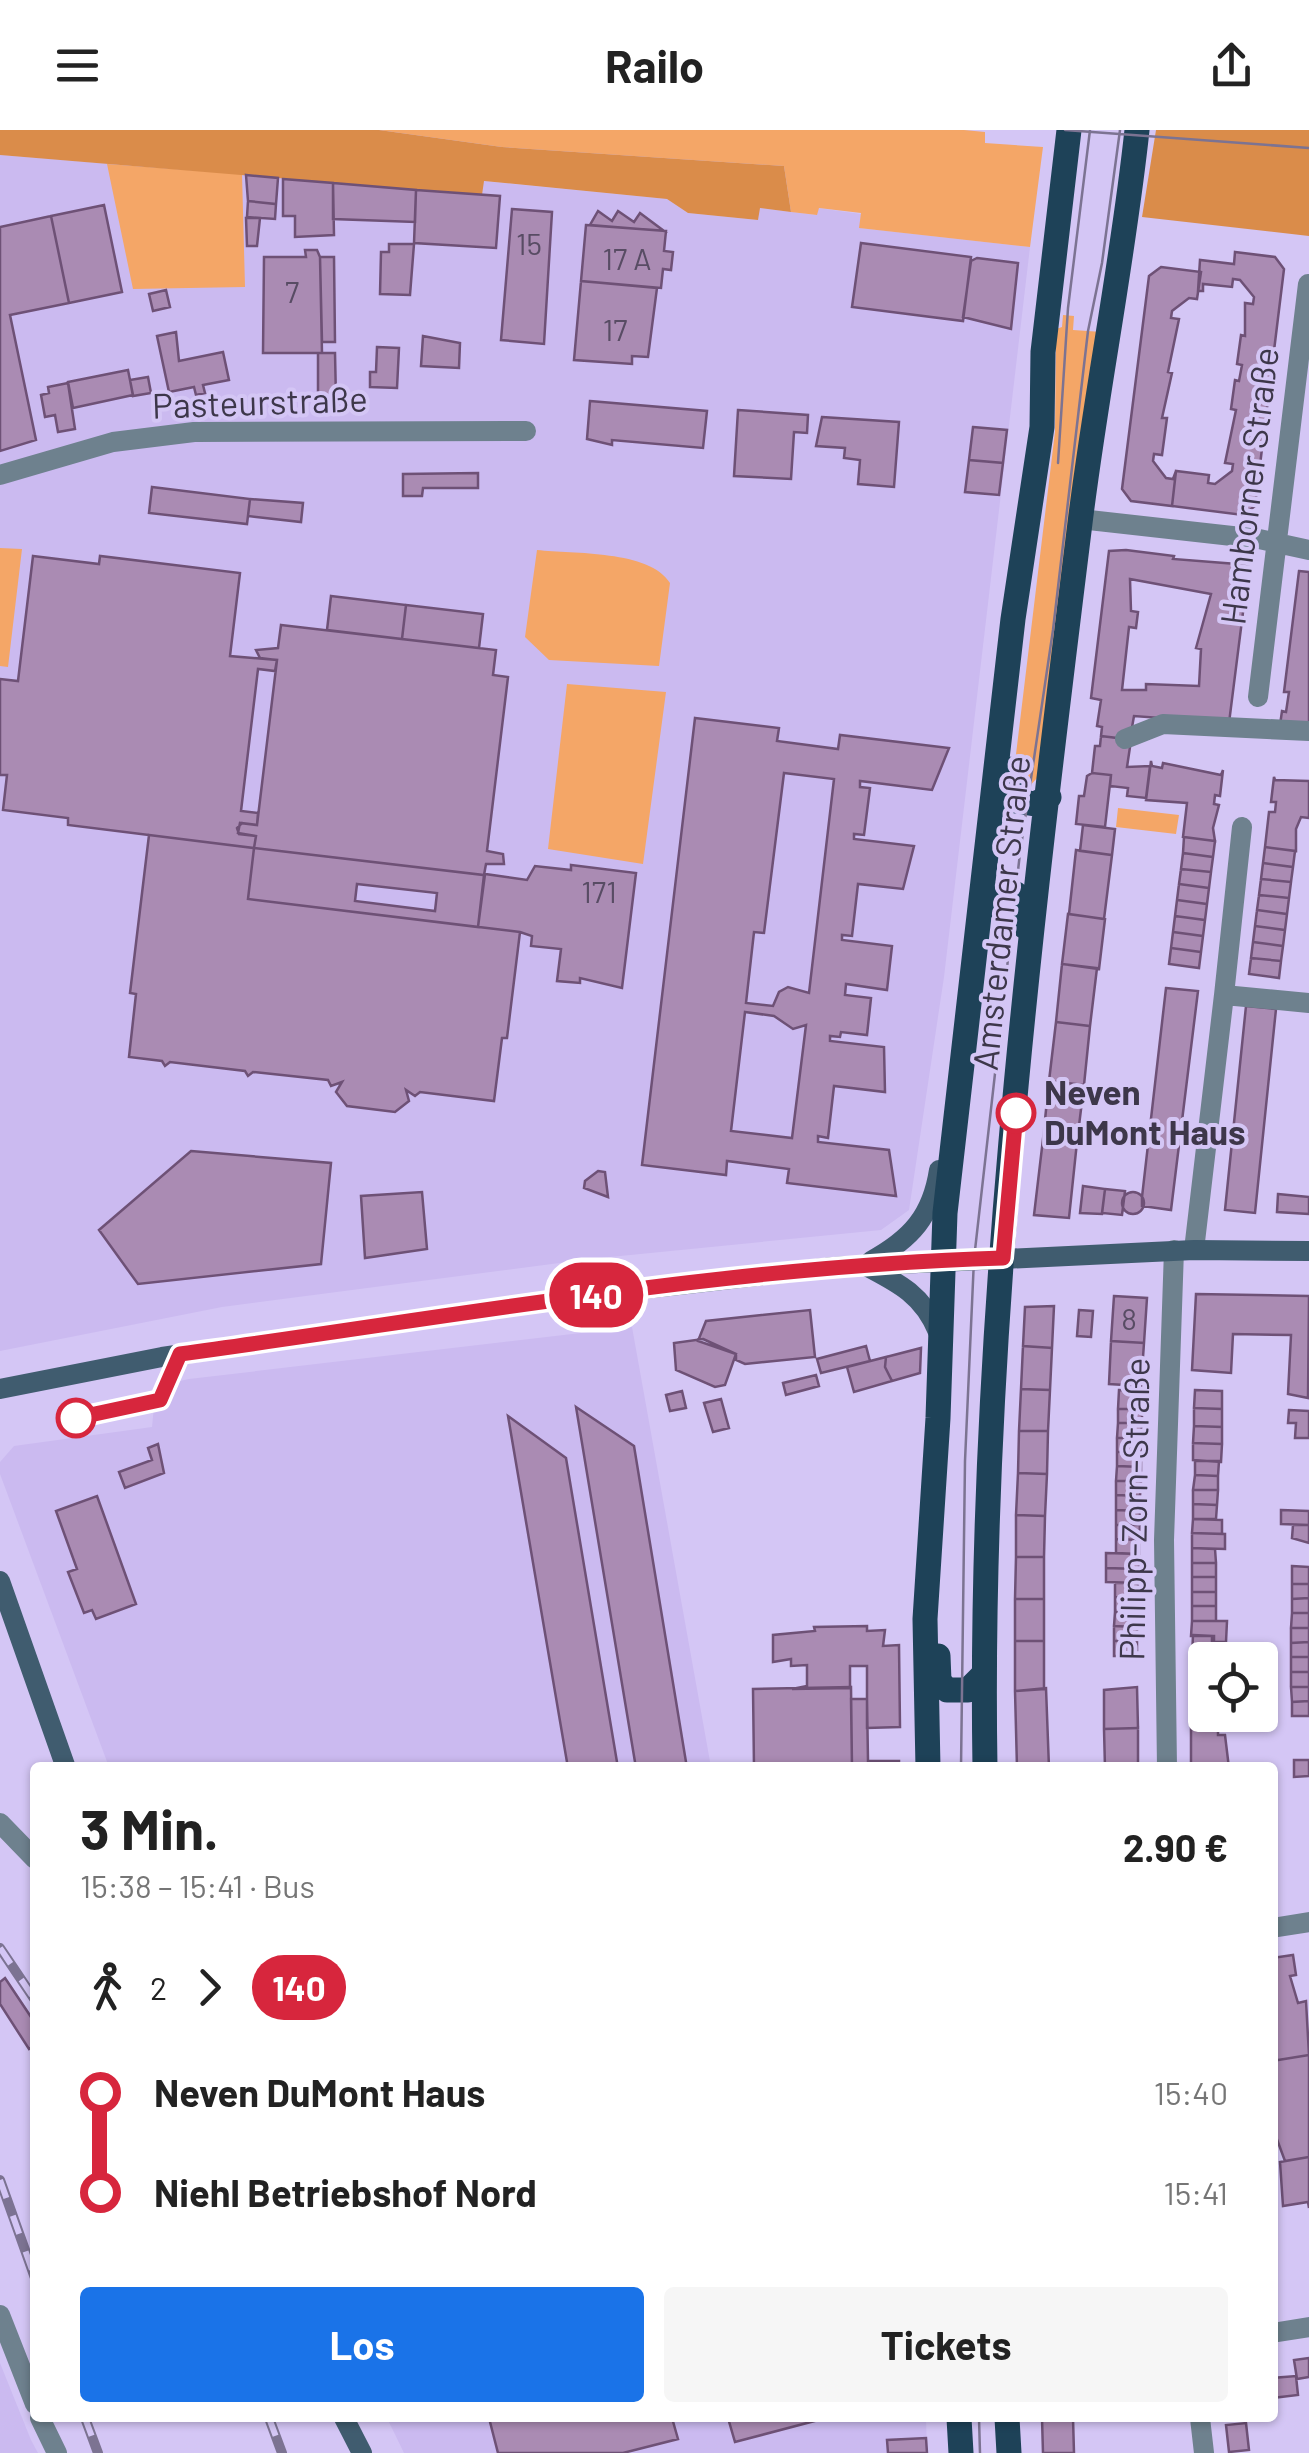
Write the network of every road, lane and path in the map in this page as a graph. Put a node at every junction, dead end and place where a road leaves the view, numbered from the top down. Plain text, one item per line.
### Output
1 (1068, 130) edge
2 (1137, 130) edge
3 (1308, 284) edge
4 (526, 431) dead end
5 (0, 475) edge
6 (1080, 519) junction
7 (1275, 544) junction
8 (1309, 550) edge
9 (1258, 697) dead end
10 (1309, 732) edge
11 (1125, 739) dead end
12 (998, 752) junction
13 (1049, 797) junction
14 (1242, 827) dead end
15 (980, 912) junction
16 (1032, 950) junction
17 (1224, 996) junction
18 (1309, 1004) edge
19 (958, 1112) junction
20 (1184, 1250) junction
21 (1309, 1251) edge
22 (1003, 1258) junction
23 (941, 1259) junction
24 (864, 1264) junction
25 (938, 1332) junction
26 (0, 1389) edge
27 (0, 1581) edge
28 (925, 1619) junction
29 (983, 1675) junction
30 (64, 1762) edge
31 (928, 1762) edge
32 (985, 1762) edge
33 (1168, 1762) edge
34 (0, 1823) edge
35 (30, 1854) edge
36 (1309, 1922) edge
37 (1278, 1927) edge
38 (0, 2314) edge
39 (1309, 2327) edge
40 (1278, 2332) edge
41 (30, 2391) edge
42 (42, 2422) edge
43 (346, 2422) edge
44 (959, 2422) edge
45 (1007, 2422) edge
46 (1200, 2422) edge
47 (57, 2453) edge
48 (362, 2453) edge
49 (960, 2453) edge
50 (1009, 2453) edge
51 (1204, 2453) edge

1 - 12 main road, Amsterdamer Straße
2 - 6 main road, Amsterdamer Straße
3 - 7 street, Hamborner Straße
4 - 5 street, Pasteurstraße
6 - 7 street
6 - 13 main road, Amsterdamer Straße
7 - 8 street
7 - 9 street, Hamborner Straße
10 - 11 street
12 - 13 main road
12 - 15 main road, Amsterdamer Straße
13 - 16 main road, Amsterdamer Straße
14 - 17 street, Philipp-Zorn-Straße
15 - 16 main road
15 - 19 main road, Amsterdamer Straße
16 - 22 main road, Amsterdamer Straße
17 - 18 street
17 - 20 street, Philipp-Zorn-Straße
19 - 23 main road, Amsterdamer Straße
19 - 24 main road
20 - 21 main road
20 - 22 main road
20 - 33 street, Philipp-Zorn-Straße
22 - 23 main road
22 - 29 main road, Amsterdamer Straße
23 - 24 main road
23 - 25 main road, Amsterdamer Straße
24 - 25 main road
24 - 26 main road
25 - 28 main road, Amsterdamer Straße
27 - 30 main road
28 - 29 main road
28 - 31 main road, Amsterdamer Straße
29 - 32 main road, Amsterdamer Straße
34 - 35 street
36 - 37 street
38 - 41 street
39 - 40 street
42 - 47 street
43 - 48 main road
44 - 49 main road
45 - 50 main road
46 - 51 street

